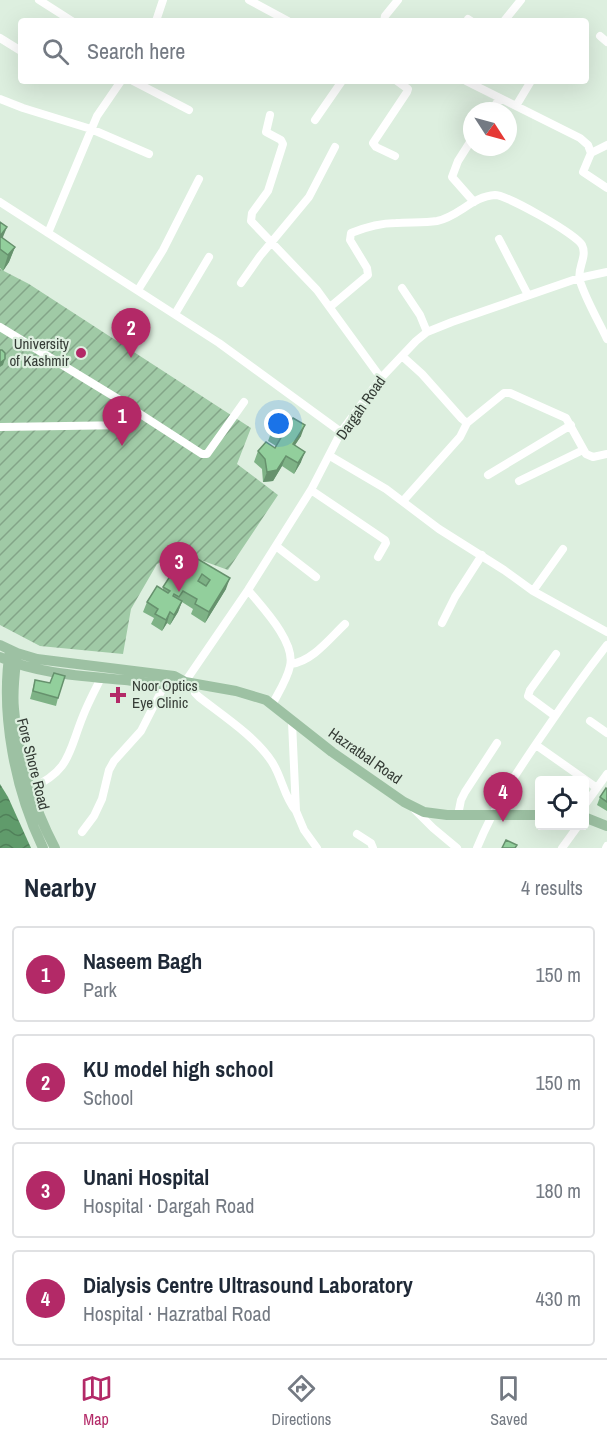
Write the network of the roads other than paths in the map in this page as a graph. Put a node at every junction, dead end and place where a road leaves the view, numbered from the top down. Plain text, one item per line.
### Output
1 (39, 0) edge
2 (163, 0) edge
3 (249, 0) edge
4 (398, 0) edge
5 (521, 0) edge
6 (65, 18) edge
7 (157, 18) edge
8 (282, 18) edge
9 (385, 18) edge
10 (506, 18) edge
11 (0, 38) edge
12 (18, 49) edge
13 (119, 84) edge
14 (140, 84) edge
15 (340, 84) edge
16 (402, 84) edge
17 (472, 84) edge
18 (529, 84) edge
19 (500, 98) junction
20 (0, 99) edge
21 (497, 102) edge
22 (508, 102) edge
23 (517, 104) edge
24 (517, 106) edge
25 (189, 110) dead end
26 (270, 115) dead end
27 (315, 120) dead end
28 (91, 129) junction
29 (607, 145) edge
30 (335, 147) dead end
31 (463, 153) edge
32 (591, 153) junction
33 (149, 154) dead end
34 (395, 156) dead end
35 (199, 179) dead end
36 (607, 189) edge
37 (0, 202) edge
38 (474, 202) junction
39 (48, 232) junction
40 (498, 239) dead end
41 (272, 242) junction
42 (210, 257) dead end
43 (607, 272) edge
44 (579, 278) junction
45 (241, 283) dead end
46 (402, 288) dead end
47 (138, 290) junction
48 (528, 295) junction
49 (330, 307) junction
50 (175, 314) junction
51 (0, 327) edge
52 (427, 332) junction
53 (607, 339) edge
54 (402, 356) junction
55 (381, 378) junction
56 (244, 402) dead end
57 (134, 410) junction
58 (467, 423) junction
59 (571, 425) junction
60 (0, 427) edge
61 (341, 432) junction
62 (583, 450) junction
63 (607, 454) edge
64 (330, 456) junction
65 (488, 475) dead end
66 (519, 481) dead end
67 (310, 490) junction
68 (403, 501) junction
69 (276, 546) junction
70 (563, 549) dead end
71 (482, 555) junction
72 (378, 557) dead end
73 (316, 577) dead end
74 (248, 590) junction
75 (533, 591) junction
76 (442, 623) dead end
77 (345, 624) dead end
78 (607, 632) edge
79 (607, 645) edge
80 (556, 654) dead end
81 (9, 655) edge
82 (291, 664) junction
83 (101, 678) junction
84 (190, 683) junction
85 (165, 684) junction
86 (272, 705) junction
87 (555, 716) junction
88 (590, 721) dead end
89 (292, 723) junction
90 (607, 733) edge
91 (497, 743) dead end
92 (536, 744) junction
93 (607, 774) edge
94 (597, 788) junction
95 (30, 789) junction
96 (589, 800) edge
97 (414, 808) junction
98 (296, 811) junction
99 (491, 814) junction
100 (458, 815) junction
101 (535, 815) edge
102 (589, 819) edge
103 (607, 826) edge
104 (575, 830) edge
105 (82, 832) dead end
106 (357, 834) dead end
107 (42, 835) junction
108 (313, 846) edge
109 (43, 848) edge
110 (55, 848) edge
111 (373, 848) edge
112 (457, 848) edge
113 (477, 848) edge
114 (562, 848) edge

1 - 6 street
2 - 7 street
3 - 8 street
4 - 9 street
5 - 10 street
11 - 12 street
13 - 28 street
14 - 25 street
15 - 27 street
16 - 34 street
17 - 19 street
18 - 23 street
19 - 21 street
19 - 22 street
20 - 28 street
24 - 32 street
26 - 41 street
28 - 33 street
28 - 39 street
29 - 32 street
30 - 41 street
31 - 38 street
32 - 36 street
35 - 47 street
37 - 39 street
38 - 44 street
38 - 49 street
39 - 47 street
40 - 48 street
41 - 45 street
41 - 49 street
42 - 50 street
43 - 44 street, Dargah Road
44 - 48 street, Dargah Road
44 - 53 street
46 - 52 street
47 - 50 street
48 - 52 street, Dargah Road
49 - 55 street
50 - 61 street
51 - 57 street
52 - 54 street, Dargah Road
54 - 55 street, Dargah Road
54 - 58 street
55 - 61 street, Dargah Road
56 - 57 street
57 - 60 street
58 - 59 street
58 - 68 street
59 - 62 street
59 - 65 street
61 - 64 street, Dargah Road
62 - 63 street
62 - 66 street
64 - 67 street, Dargah Road
64 - 68 street
67 - 69 street, Dargah Road
67 - 72 street
68 - 71 street
69 - 73 street
69 - 74 street, Dargah Road
70 - 75 street
71 - 75 street
71 - 76 street
74 - 82 street
74 - 84 street, Dargah Road
75 - 78 street
77 - 82 street
79 - 87 street
80 - 87 street
81 - 83 main road, Hazratbal Road
81 - 84 main road, Hazratbal Road
81 - 95 main road, Fore Shore Road
81 - 107 main road, Fore Shore Road
82 - 86 street
83 - 85 main road, Hazratbal Road
83 - 95 street
84 - 85 main road, Hazratbal Road
84 - 86 main road, Hazratbal Road
84 - 98 street
85 - 105 street
86 - 89 main road, Hazratbal Road
87 - 92 street
88 - 90 street
89 - 97 main road, Hazratbal Road
89 - 98 street
91 - 100 street
92 - 94 street
92 - 99 street
93 - 94 street
94 - 96 street
95 - 107 main road, Fore Shore Road
97 - 100 main road, Hazratbal Road
97 - 112 street
98 - 108 street
99 - 100 main road, Hazratbal Road
99 - 101 main road, Hazratbal Road
99 - 113 street
102 - 103 main road
104 - 114 street
106 - 111 street
107 - 109 main road, Fore Shore Road
107 - 110 main road, Fore Shore Road

